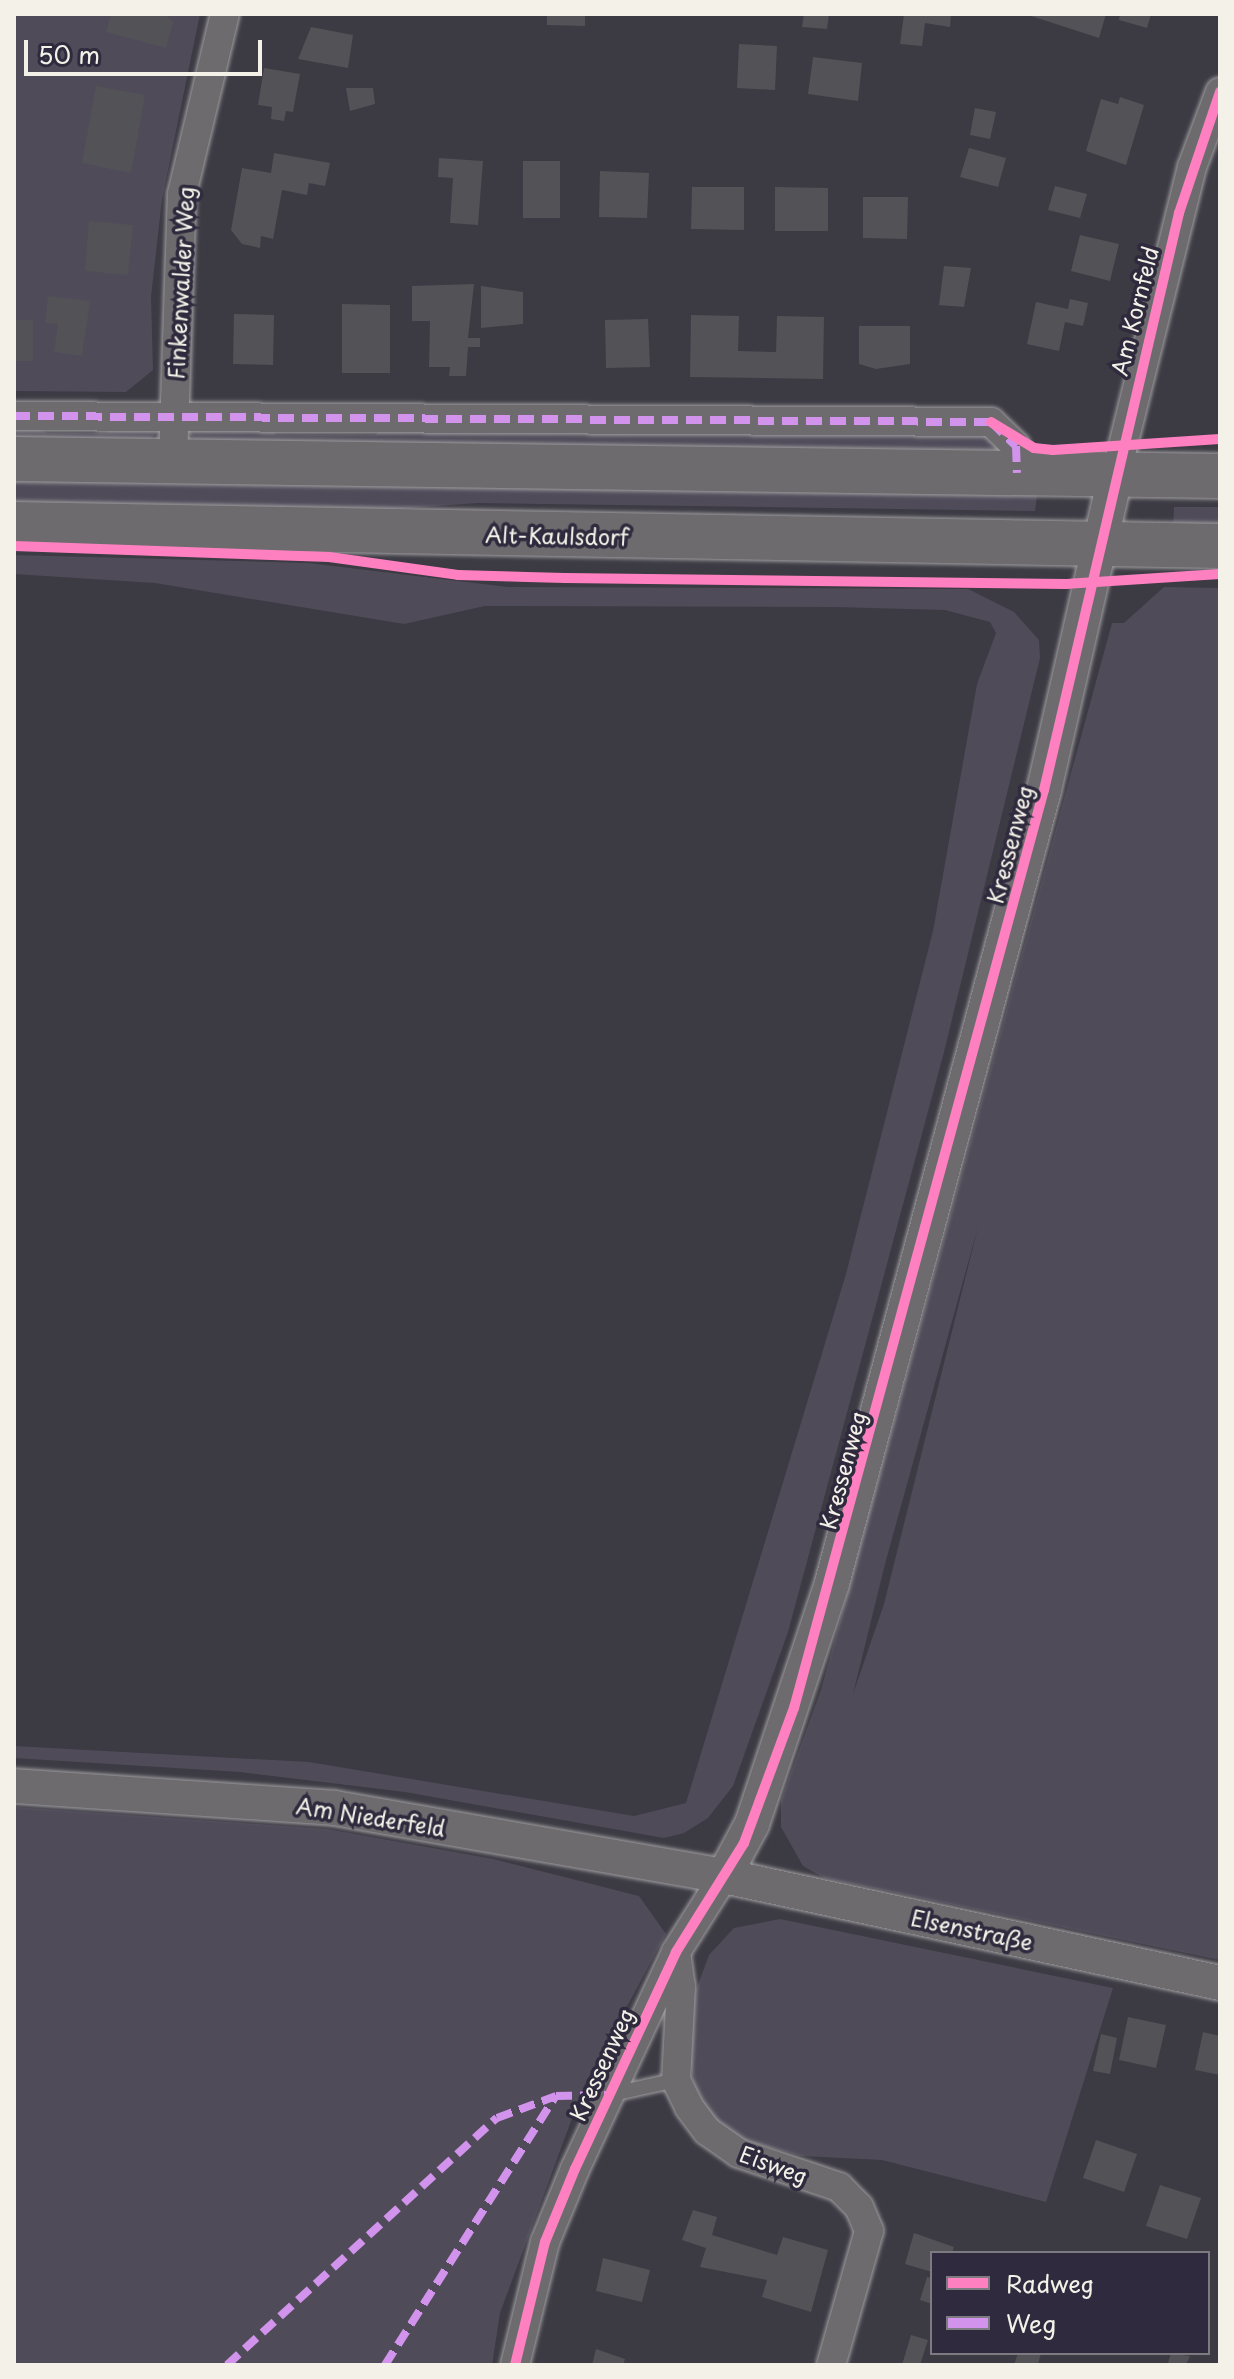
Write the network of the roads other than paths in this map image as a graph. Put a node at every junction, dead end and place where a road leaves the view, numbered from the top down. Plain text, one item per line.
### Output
1 (225, 14) edge
2 (1220, 92) edge
3 (14, 416) edge
4 (174, 417) junction
5 (14, 459) edge
6 (173, 461) junction
7 (1017, 473) junction
8 (1116, 474) junction
9 (1220, 476) edge
10 (14, 524) edge
11 (1100, 545) junction
12 (1220, 546) edge
13 (14, 1786) edge
14 (724, 1876) junction
15 (676, 1952) junction
16 (1220, 1983) edge
17 (676, 2080) junction
18 (608, 2095) junction
19 (515, 2365) edge
20 (831, 2365) edge

1 - 4 street, Finkenwalder Weg
2 - 8 street, Am Kornfeld
3 - 4 street
4 - 6 street, Finkenwalder Weg
4 - 7 street
5 - 6 main road
6 - 7 main road
7 - 8 main road
8 - 9 main road
8 - 11 street, Am Kornfeld
10 - 11 main road, Alt-Kaulsdorf
11 - 12 main road, Alt-Kaulsdorf
11 - 14 street, Kressenweg
13 - 14 street, Am Niederfeld
14 - 15 street, Kressenweg
14 - 16 street, Elsenstraße
15 - 17 street
15 - 18 street, Kressenweg
17 - 18 lane
17 - 20 street, Eisweg
18 - 19 street, Kressenweg

